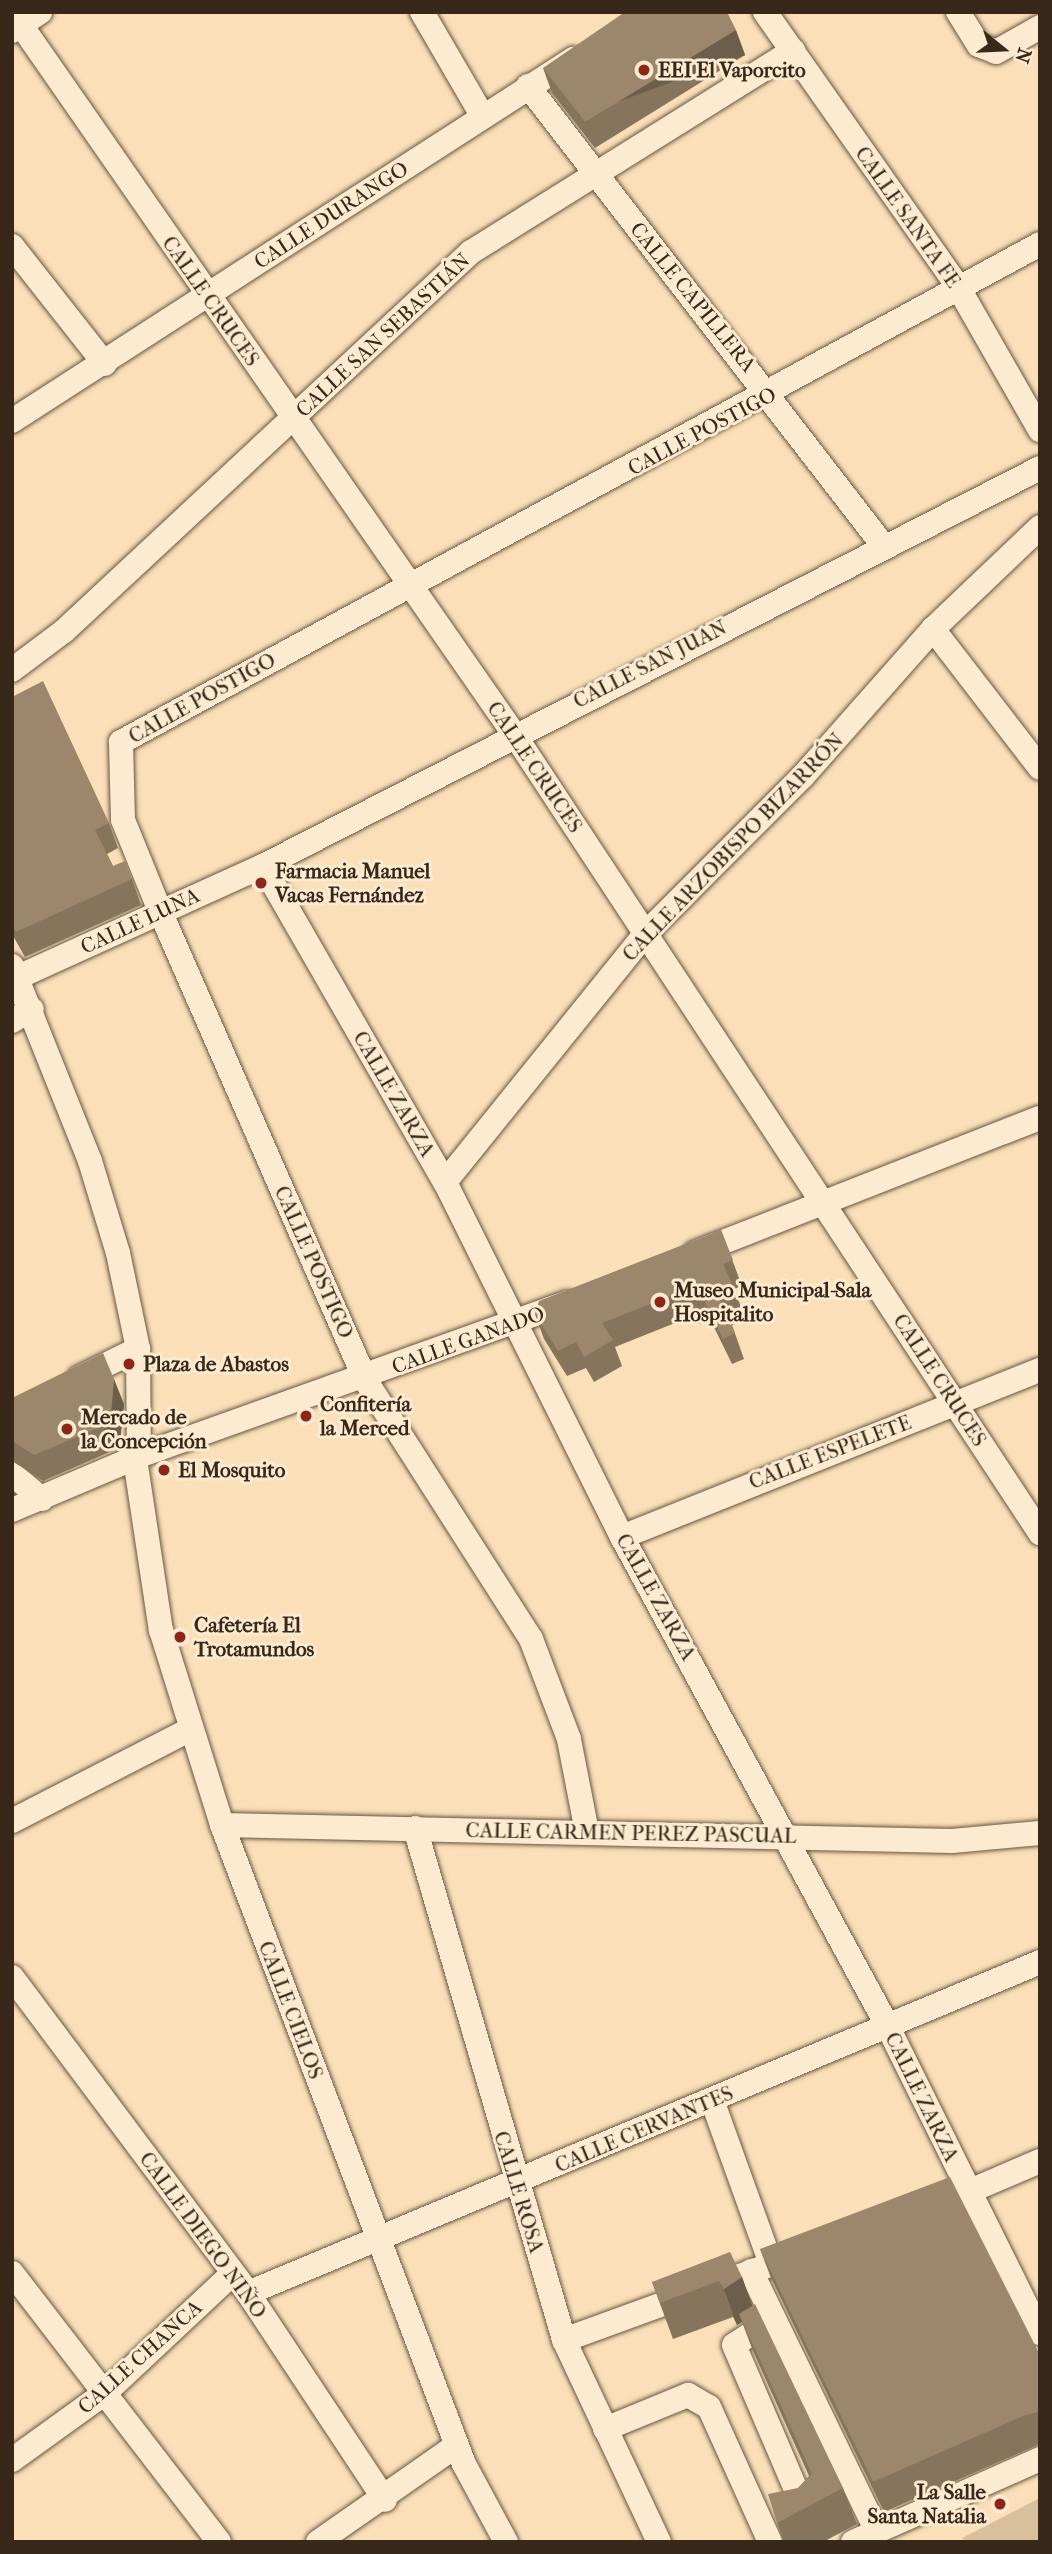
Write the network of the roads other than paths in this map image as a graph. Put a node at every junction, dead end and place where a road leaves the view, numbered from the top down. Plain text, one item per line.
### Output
1 (422, 12) edge
2 (765, 12) edge
3 (958, 12) edge
4 (21, 20) edge
5 (1040, 27) edge
6 (595, 46) edge
7 (793, 51) junction
8 (528, 86) junction
9 (482, 116) junction
10 (595, 175) junction
11 (1040, 244) edge
12 (12, 246) edge
13 (958, 287) junction
14 (207, 297) junction
15 (104, 364) junction
16 (771, 394) junction
17 (294, 417) junction
18 (12, 421) edge
19 (1040, 430) edge
20 (1040, 468) edge
21 (1040, 527) edge
22 (882, 544) junction
23 (409, 585) junction
24 (933, 629) junction
25 (12, 670) edge
26 (514, 734) junction
27 (1040, 768) edge
28 (263, 866) junction
29 (160, 911) junction
30 (645, 934) junction
31 (15, 971) edge
32 (22, 1015) edge
33 (1040, 1118) edge
34 (445, 1182) junction
35 (822, 1203) junction
36 (668, 1264) edge
37 (591, 1294) edge
38 (514, 1324) junction
39 (138, 1349) junction
40 (1040, 1370) edge
41 (365, 1379) junction
42 (58, 1389) edge
43 (957, 1404) junction
44 (137, 1457) junction
45 (12, 1474) edge
46 (42, 1499) junction
47 (12, 1510) edge
48 (1040, 1533) edge
49 (622, 1537) junction
50 (191, 1729) junction
51 (12, 1821) edge
52 (222, 1825) junction
53 (415, 1828) junction
54 (587, 1832) junction
55 (1040, 1833) edge
56 (788, 1837) junction
57 (1040, 1962) edge
58 (12, 1976) edge
59 (887, 2025) junction
60 (712, 2100) junction
61 (1040, 2161) edge
62 (515, 2185) junction
63 (969, 2192) junction
64 (932, 2206) edge
65 (376, 2240) junction
66 (821, 2246) edge
67 (761, 2268) junction
68 (12, 2273) edge
69 (232, 2274) junction
70 (248, 2293) junction
71 (772, 2320) junction
72 (1040, 2333) edge
73 (564, 2340) junction
74 (105, 2393) junction
75 (605, 2429) junction
76 (457, 2445) junction
77 (1040, 2459) edge
78 (12, 2460) edge
79 (385, 2500) junction
80 (804, 2511) edge
81 (876, 2530) junction
82 (219, 2542) edge
83 (318, 2542) edge
84 (506, 2542) edge
85 (659, 2542) edge
86 (770, 2542) edge
87 (853, 2542) edge

1 - 9 street
2 - 7 street, CALLE SANTA FE
3 - 5 street
4 - 14 street, CALLE CRUCES
6 - 8 street, CALLE DURANGO
7 - 10 street, CALLE SAN SEBASTIÁN
7 - 13 street, CALLE SANTA FE
8 - 9 street, CALLE DURANGO
8 - 10 street, CALLE CAPILLERA
9 - 14 street, CALLE DURANGO
10 - 16 street, CALLE CAPILLERA
10 - 17 street, CALLE SAN SEBASTIÁN
11 - 13 street, CALLE POSTIGO
12 - 15 street
13 - 16 street, CALLE POSTIGO
13 - 19 street, CALLE SANTA FE
14 - 15 street, CALLE DURANGO
14 - 17 street, CALLE CRUCES
15 - 18 street, CALLE DURANGO
16 - 22 street, CALLE CAPILLERA
16 - 23 street, CALLE POSTIGO
17 - 23 street, CALLE CRUCES
17 - 25 street, CALLE SAN SEBASTIÁN
20 - 22 street, CALLE SAN JUAN
21 - 24 street, CALLE ARZOBISPO BIZARRÓN
22 - 26 street, CALLE SAN JUAN
23 - 26 street, CALLE CRUCES
23 - 29 street, CALLE POSTIGO
24 - 27 street
24 - 30 street, CALLE ARZOBISPO BIZARRÓN
26 - 28 street, CALLE SAN JUAN
26 - 30 street, CALLE CRUCES
28 - 29 street, CALLE LUNA
28 - 34 street, CALLE ZARZA
29 - 31 street, CALLE LUNA
29 - 41 street, CALLE POSTIGO
30 - 34 street, CALLE ARZOBISPO BIZARRÓN
30 - 35 street, CALLE CRUCES
31 - 32 street, CALLE CIELOS
32 - 39 street, CALLE CIELOS
33 - 35 street
34 - 38 street, CALLE ZARZA
35 - 36 street
35 - 43 street, CALLE CRUCES
37 - 38 street, CALLE GANADO
38 - 41 street, CALLE GANADO
38 - 49 street, CALLE ZARZA
39 - 42 street
39 - 44 street, CALLE CIELOS
40 - 43 street, CALLE ESPELETE
41 - 44 street, CALLE GANADO
41 - 54 street, CALLE POSTIGO
43 - 48 street, CALLE CRUCES
43 - 49 street, CALLE ESPELETE
44 - 46 street, CALLE GANADO
44 - 50 street, CALLE CIELOS
45 - 46 street
46 - 47 street, CALLE GANADO
49 - 56 street, CALLE ZARZA
50 - 51 street
50 - 52 street, CALLE CIELOS
52 - 53 street, CALLE CARMEN PEREZ PASCUAL
52 - 65 street, CALLE CIELOS
53 - 54 street, CALLE CARMEN PEREZ PASCUAL
53 - 62 street, CALLE ROSA
54 - 56 street, CALLE CARMEN PEREZ PASCUAL
55 - 56 street, CALLE CARMEN PEREZ PASCUAL
56 - 59 street, CALLE ZARZA
57 - 59 street, CALLE CERVANTES
58 - 69 street, CALLE DIEGO NIÑO
59 - 60 street, CALLE CERVANTES
59 - 63 street, CALLE ZARZA
60 - 62 street, CALLE CERVANTES
60 - 67 street
61 - 63 street
62 - 65 street, CALLE CERVANTES
62 - 73 street, CALLE ROSA
63 - 64 street
63 - 72 street, CALLE ZARZA
65 - 70 street, CALLE CERVANTES
65 - 76 street, CALLE CIELOS
66 - 67 street
67 - 71 street
67 - 73 street
68 - 74 street
69 - 70 street, CALLE DIEGO NIÑO
69 - 74 street, CALLE CHANCA
70 - 79 street, CALLE DIEGO NIÑO
71 - 80 street
71 - 81 street
73 - 75 street, CALLE ROSA
74 - 78 street, CALLE CHANCA
74 - 82 street
75 - 85 street, CALLE ROSA
75 - 86 street
76 - 79 street
76 - 84 street, CALLE CIELOS
77 - 81 street
79 - 83 street
81 - 87 street

